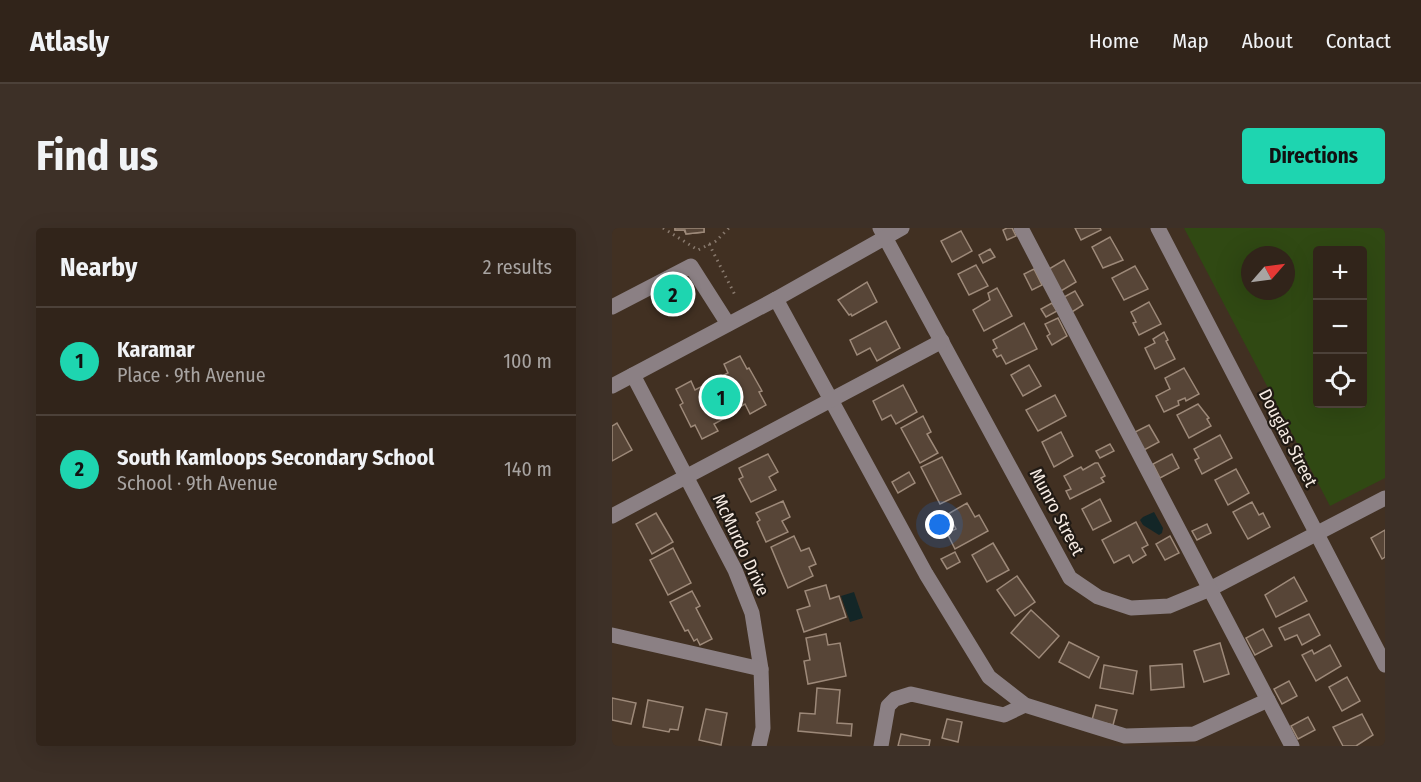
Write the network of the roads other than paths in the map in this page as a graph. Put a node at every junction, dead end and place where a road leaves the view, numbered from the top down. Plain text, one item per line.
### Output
1 (902, 228) edge
2 (1021, 228) edge
3 (1158, 228) edge
4 (882, 233) edge
5 (776, 299) junction
6 (612, 307) edge
7 (728, 324) junction
8 (942, 341) junction
9 (633, 375) junction
10 (612, 386) edge
11 (832, 401) junction
12 (687, 478) junction
13 (1385, 498) edge
14 (612, 516) edge
15 (1316, 534) junction
16 (1210, 589) junction
17 (612, 635) edge
18 (1385, 665) edge
19 (761, 669) junction
20 (1268, 700) junction
21 (1025, 705) junction
22 (759, 746) edge
23 (881, 746) edge
24 (1292, 746) edge

1 - 4 street
2 - 16 street
3 - 15 street, Douglas Street
4 - 5 street
4 - 8 street, Munro Street
5 - 7 street
5 - 11 street
6 - 7 street
7 - 9 street
8 - 11 street
8 - 16 street, Munro Street
9 - 10 street
9 - 12 street, McMurdo Drive
11 - 12 street
11 - 21 street
12 - 14 street
12 - 19 street, McMurdo Drive
13 - 15 street, Munro Street
15 - 16 street, Munro Street
15 - 18 street, Douglas Street
16 - 20 street
17 - 19 street
19 - 22 street, McMurdo Drive
20 - 21 street
20 - 24 street
21 - 23 street

